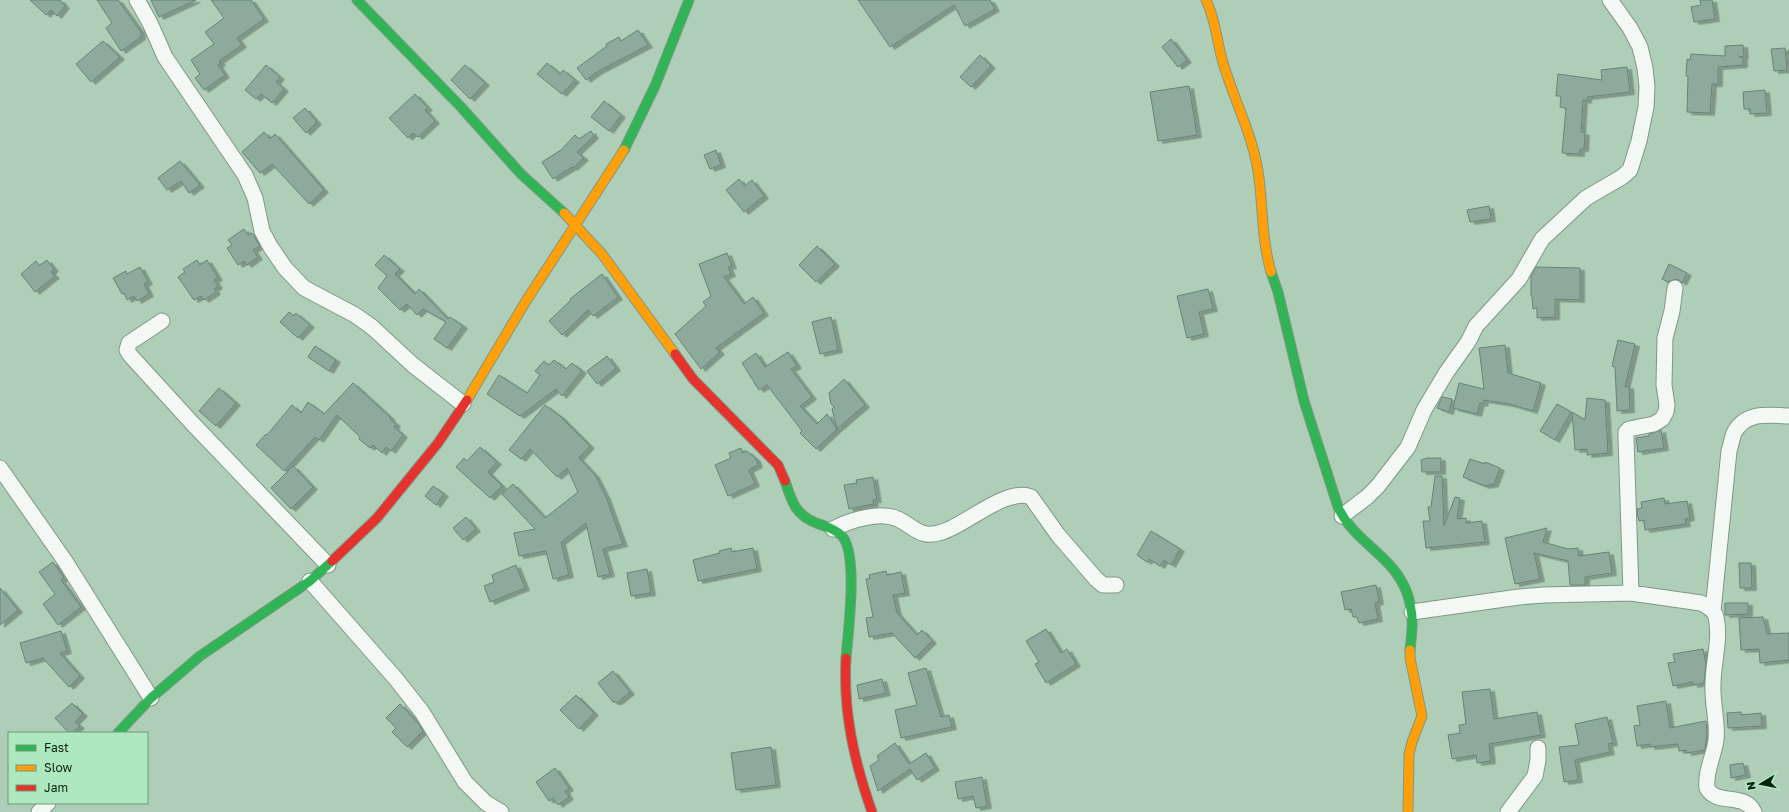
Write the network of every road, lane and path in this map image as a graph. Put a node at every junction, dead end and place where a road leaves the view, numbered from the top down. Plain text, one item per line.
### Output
1 (137, 0) edge
2 (357, 0) edge
3 (689, 0) edge
4 (1206, 0) edge
5 (1610, 0) edge
6 (575, 224) junction
7 (1675, 288) dead end
8 (162, 320) dead end
9 (463, 404) junction
10 (1789, 416) edge
11 (0, 468) edge
12 (1342, 516) junction
13 (834, 529) junction
14 (328, 565) junction
15 (310, 581) junction
16 (1116, 585) dead end
17 (1631, 594) junction
18 (1713, 611) junction
19 (1412, 612) junction
20 (151, 698) junction
21 (119, 732) edge
22 (1538, 748) dead end
23 (47, 804) edge
24 (39, 812) edge
25 (501, 812) edge
26 (872, 812) edge
27 (1408, 812) edge
28 (1508, 812) edge
29 (1754, 812) edge

1 - 9 street
2 - 6 street
3 - 6 street
4 - 12 street
5 - 12 street
6 - 9 street
6 - 13 street
7 - 17 street
8 - 14 street
9 - 14 street
10 - 18 street
11 - 20 street
12 - 19 street
13 - 16 street
13 - 26 street
14 - 15 street
15 - 20 street
15 - 25 street
17 - 18 street
17 - 19 street
18 - 29 street
19 - 27 street
20 - 21 street
22 - 28 street
23 - 24 street

